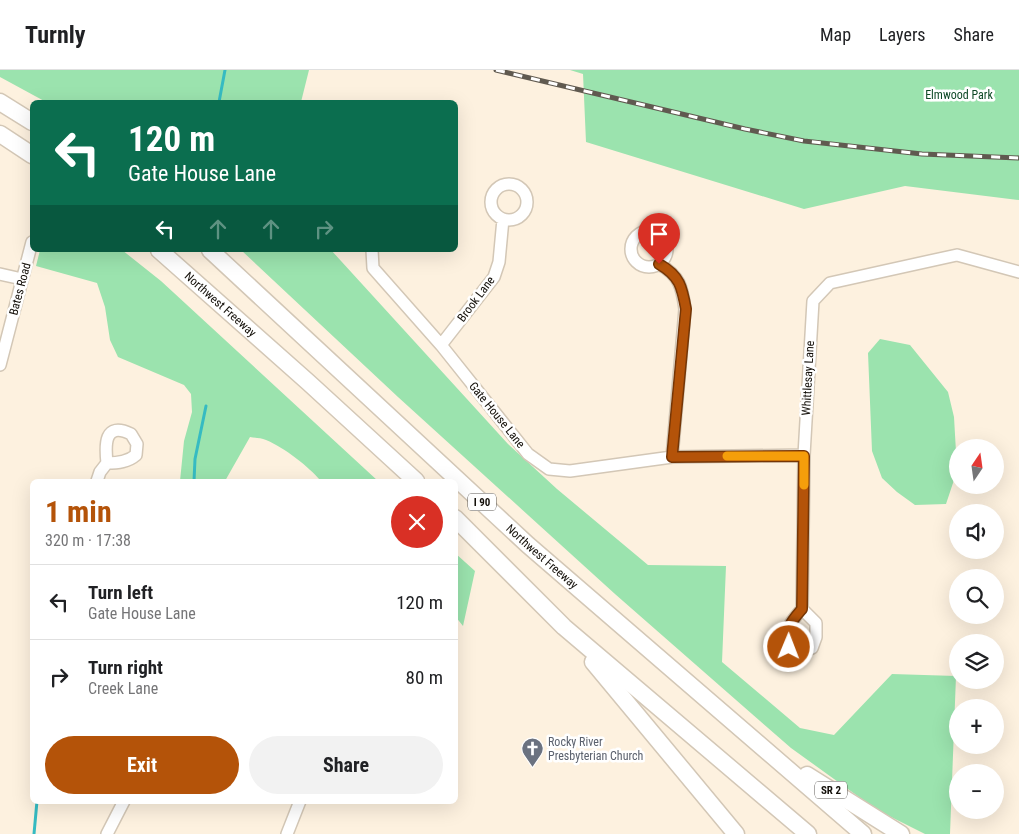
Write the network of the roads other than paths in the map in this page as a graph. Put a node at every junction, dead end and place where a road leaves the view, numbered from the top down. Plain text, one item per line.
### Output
1 (0, 102) edge
2 (30, 121) edge
3 (0, 134) edge
4 (30, 154) edge
5 (503, 219) dead end
6 (30, 249) edge
7 (161, 252) edge
8 (212, 252) edge
9 (372, 252) edge
10 (659, 264) dead end
11 (1019, 272) edge
12 (0, 274) edge
13 (22, 279) junction
14 (441, 345) junction
15 (0, 364) edge
16 (804, 456) junction
17 (672, 457) junction
18 (107, 463) dead end
19 (98, 479) edge
20 (414, 479) edge
21 (457, 479) edge
22 (458, 480) edge
23 (458, 521) edge
24 (802, 609) dead end
25 (564, 627) junction
26 (761, 746) junction
27 (122, 804) edge
28 (299, 804) edge
29 (107, 834) edge
30 (287, 834) edge
31 (736, 834) edge
32 (808, 834) edge
33 (863, 834) edge
34 (901, 834) edge

1 - 2 highway
3 - 4 highway
5 - 14 street, Brook Lane
6 - 13 street, Bates Road
7 - 20 highway, Northwest Freeway
8 - 21 highway, Northwest Freeway / I 90
9 - 14 street, Gate House Lane
10 - 17 street
11 - 16 street, Whittlesay Lane
12 - 13 street
13 - 15 street, Bates Road
14 - 17 street, Gate House Lane
16 - 17 street, Gate House Lane
16 - 24 street, Whittlesay Lane
18 - 19 street
22 - 26 highway, Northwest Freeway / I 90
23 - 25 highway, I 90
25 - 31 highway
25 - 32 highway, I 90
26 - 33 highway, Northwest Freeway / I 90
26 - 34 highway, SR 2
27 - 29 street
28 - 30 street

